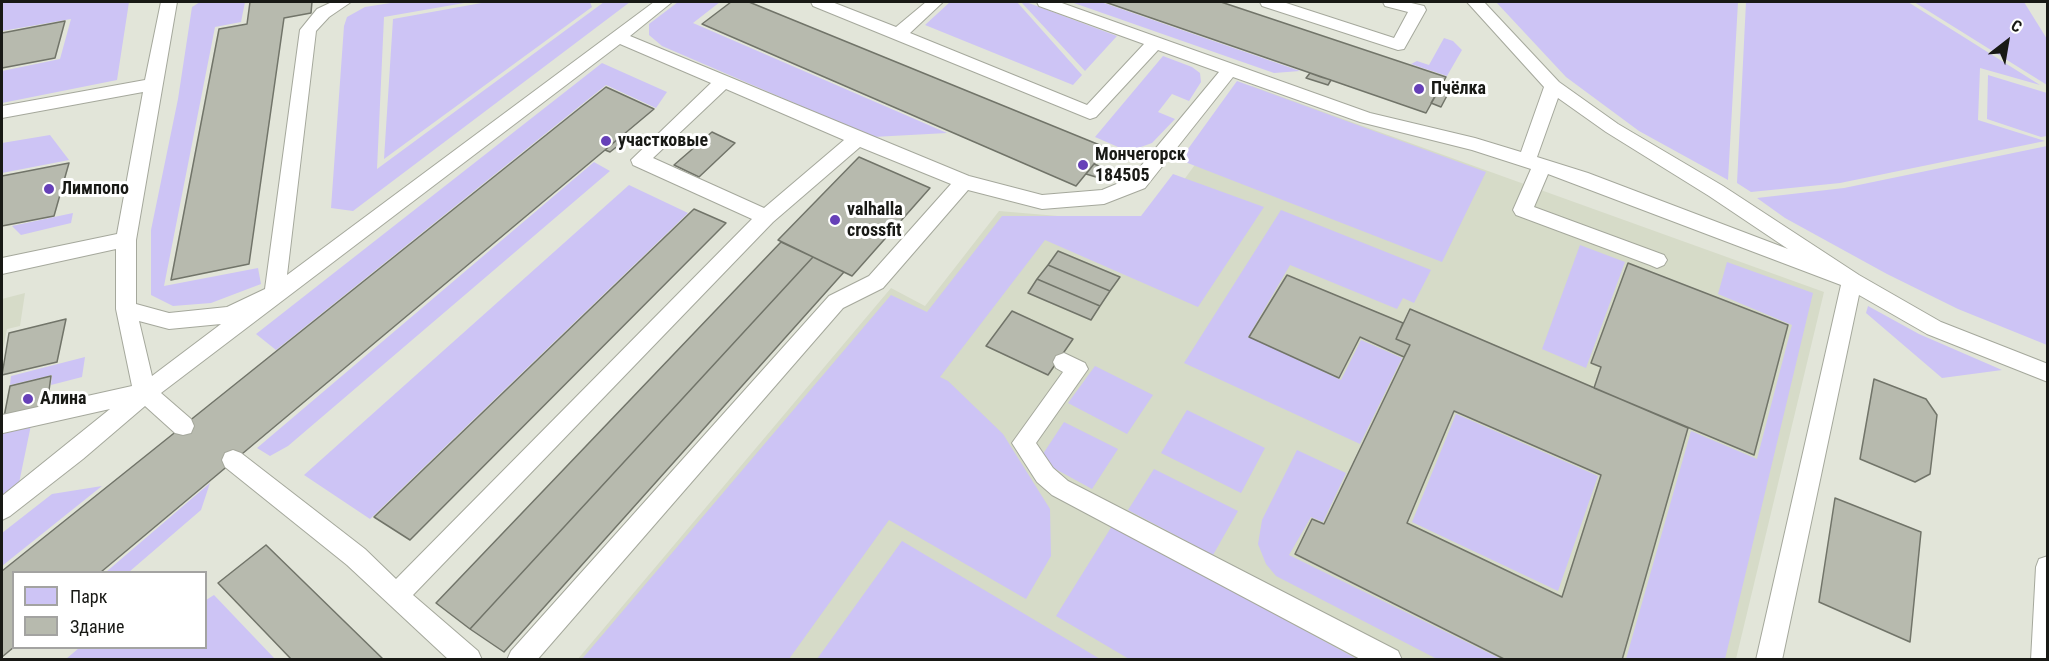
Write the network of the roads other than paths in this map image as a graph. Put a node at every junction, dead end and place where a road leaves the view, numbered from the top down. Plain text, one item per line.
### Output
1 (169, 2) edge
2 (343, 2) edge
3 (664, 2) edge
4 (819, 2) edge
5 (935, 2) edge
6 (1045, 2) edge
7 (1268, 2) edge
8 (1324, 2) edge
9 (1391, 2) edge
10 (1475, 2) edge
11 (1313, 17) junction
12 (899, 34) junction
13 (619, 37) junction
14 (1156, 42) junction
15 (1230, 70) junction
16 (723, 82) junction
17 (153, 84) junction
18 (1553, 86) junction
19 (2, 112) edge
20 (858, 139) junction
21 (1535, 163) junction
22 (964, 182) junction
23 (766, 217) junction
24 (126, 240) junction
25 (1657, 260) dead end
26 (2, 266) edge
27 (1852, 281) junction
28 (275, 294) junction
29 (126, 309) junction
30 (1065, 362) dead end
31 (2048, 373) edge
32 (144, 393) junction
33 (3, 424) edge
34 (183, 426) dead end
35 (233, 460) dead end
36 (2, 509) edge
37 (2048, 567) edge
38 (396, 596) junction
39 (469, 660) edge
40 (520, 660) edge
41 (1389, 660) edge
42 (1769, 660) edge
43 (2044, 660) edge

1 - 17 lane
2 - 28 lane
3 - 13 lane
4 - 12 lane
5 - 12 lane
6 - 14 lane
7 - 11 lane
8 - 11 lane
9 - 11 lane
10 - 18 lane
12 - 14 lane
13 - 16 lane
13 - 28 lane
14 - 15 lane
15 - 21 lane
15 - 22 lane
16 - 20 lane
16 - 23 lane
17 - 19 lane
17 - 24 lane
18 - 21 lane
18 - 27 lane
20 - 22 lane
20 - 23 lane
21 - 25 lane
21 - 27 lane
22 - 40 lane
23 - 38 lane
24 - 26 lane
24 - 29 lane
27 - 31 lane
27 - 42 lane
28 - 29 lane
28 - 32 lane
29 - 32 lane
30 - 41 lane
32 - 33 lane
32 - 34 lane
32 - 36 lane
35 - 38 lane
37 - 43 lane
38 - 39 lane

